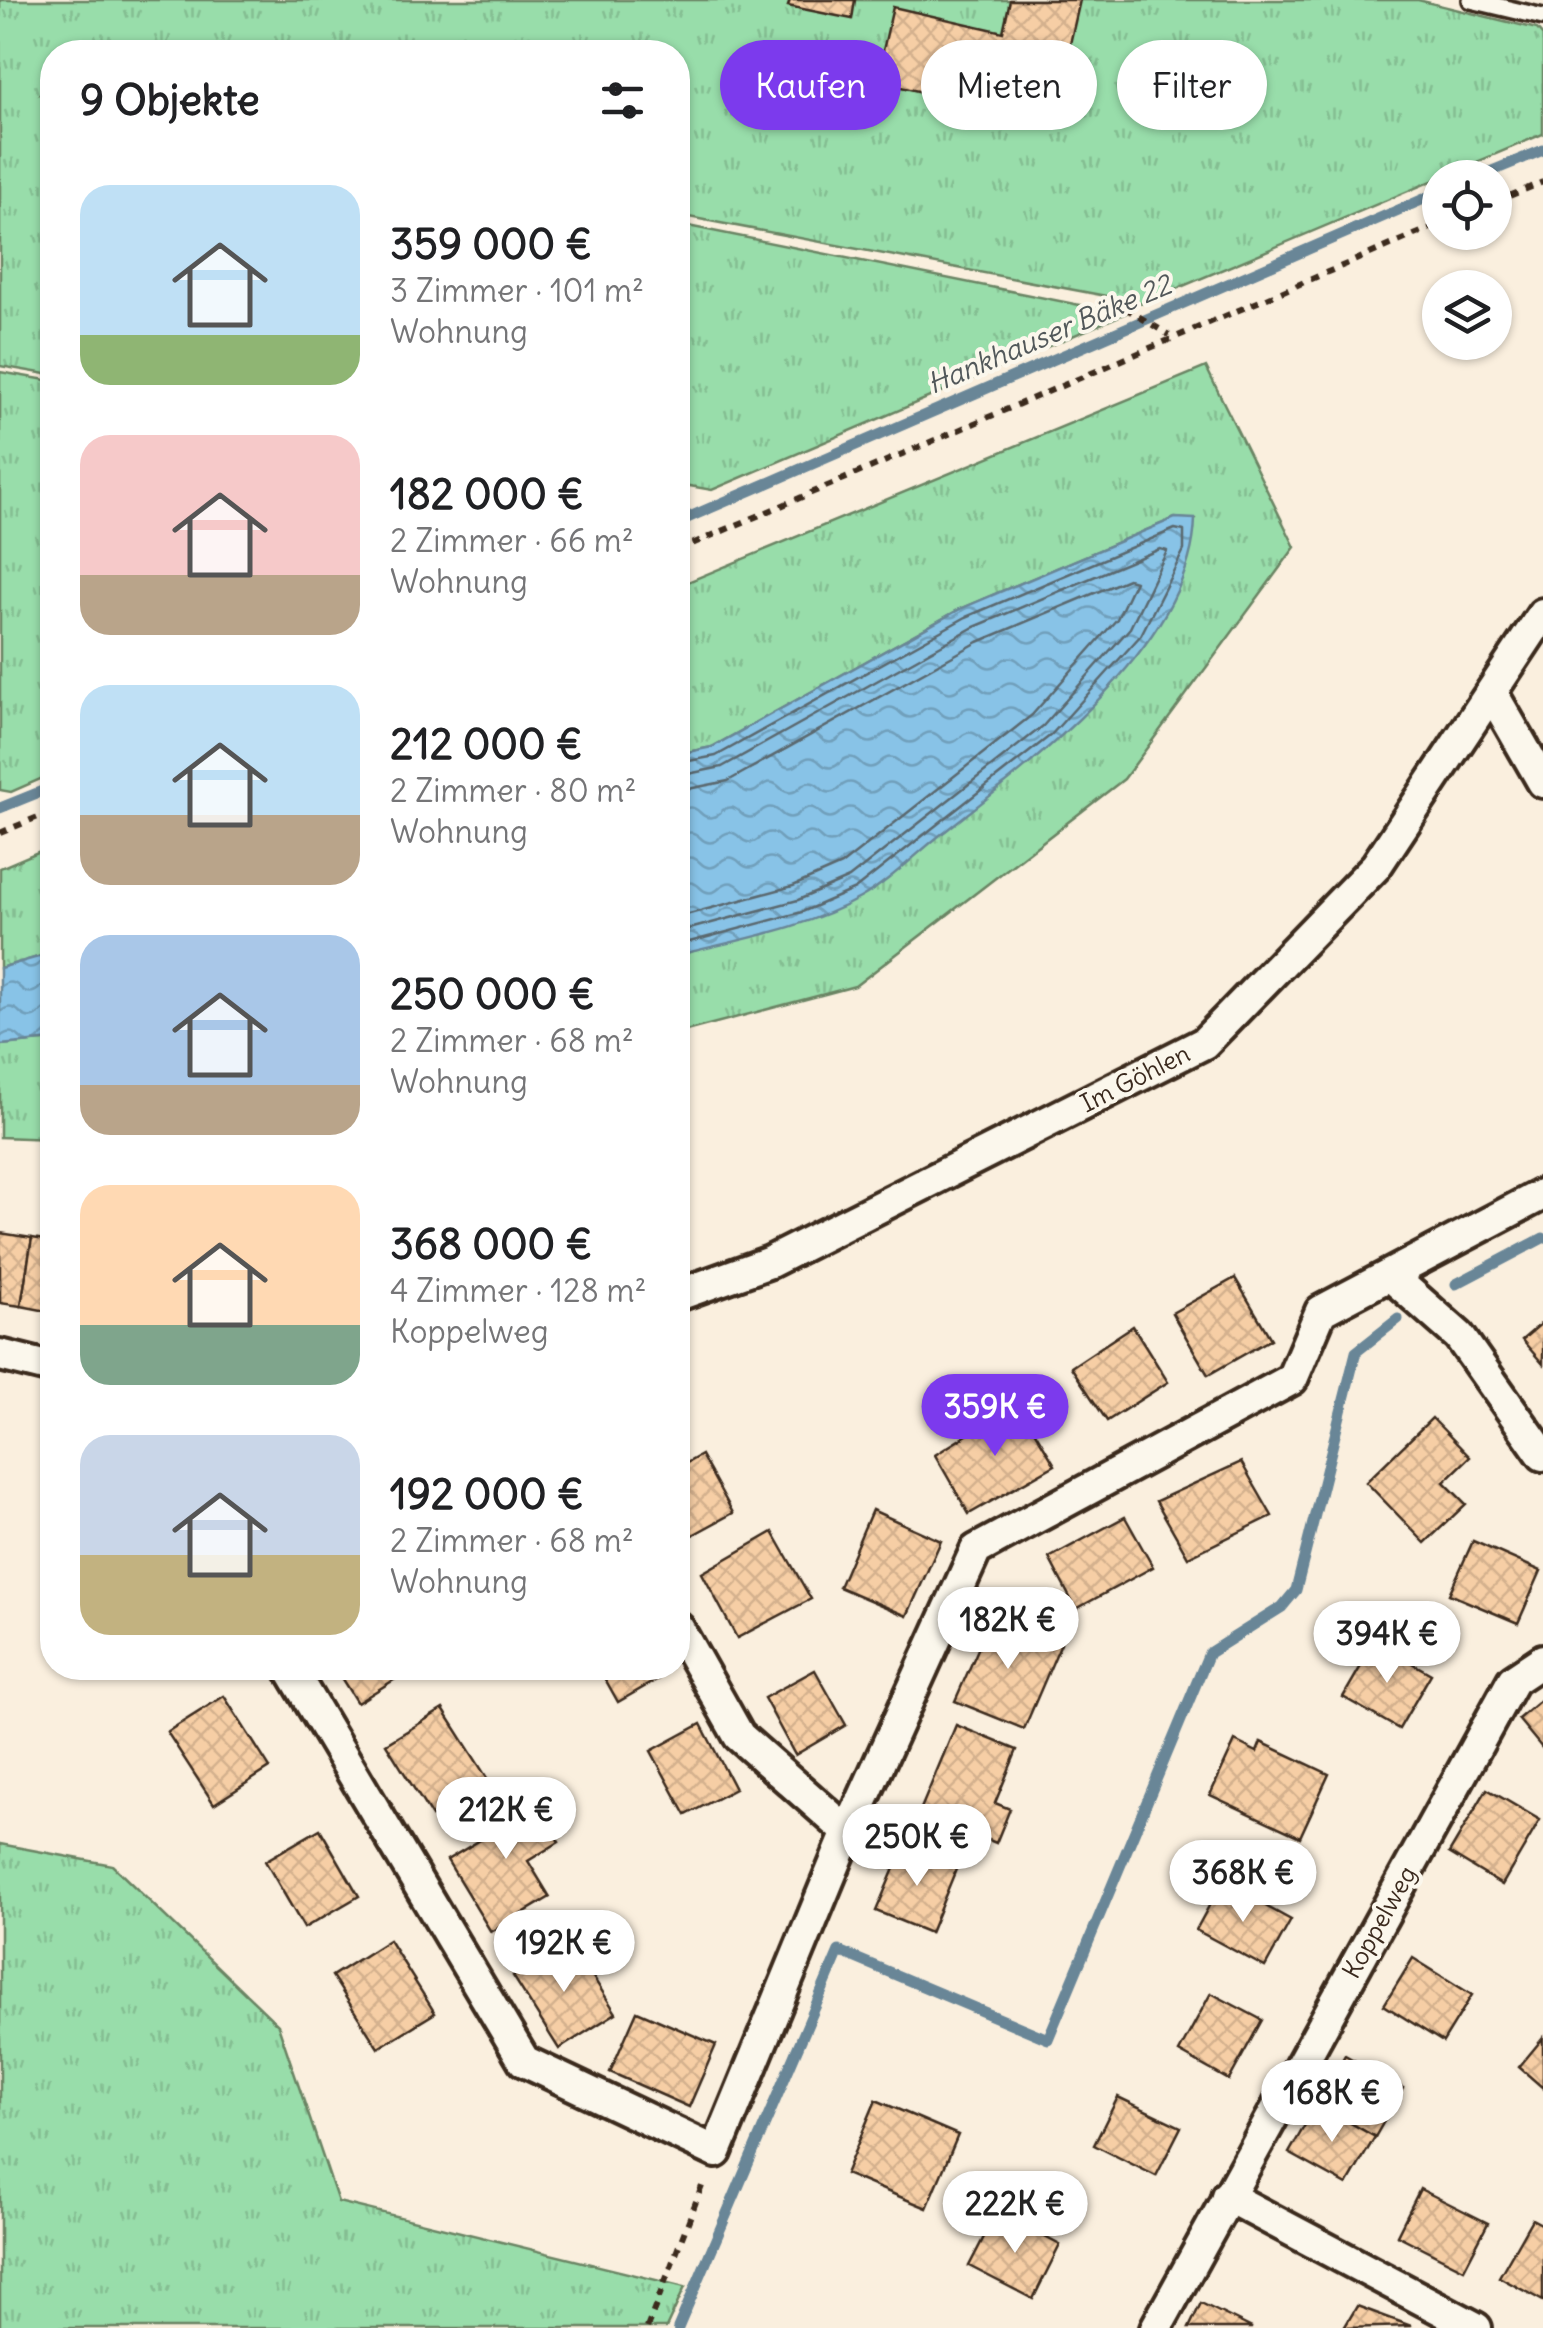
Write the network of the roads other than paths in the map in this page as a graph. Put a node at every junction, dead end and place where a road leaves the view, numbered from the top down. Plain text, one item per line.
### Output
1 (1471, 0) edge
2 (1543, 17) edge
3 (1543, 614) edge
4 (1492, 693) junction
5 (1543, 782) edge
6 (1543, 1194) edge
7 (1391, 1276) junction
8 (690, 1291) edge
9 (0, 1355) edge
10 (40, 1365) edge
11 (1543, 1455) edge
12 (690, 1649) edge
13 (1543, 1660) edge
14 (297, 1680) edge
15 (848, 1832) junction
16 (1226, 2196) junction
17 (1156, 2328) edge
18 (1476, 2328) edge

1 - 2 lane
3 - 4 street, Im Göhlen
4 - 5 street
4 - 8 street, Im Göhlen
6 - 7 street
7 - 11 street
7 - 15 street
9 - 10 street
12 - 15 street
13 - 16 street, Koppelweg
14 - 15 street
16 - 17 street, Koppelweg
16 - 18 street

